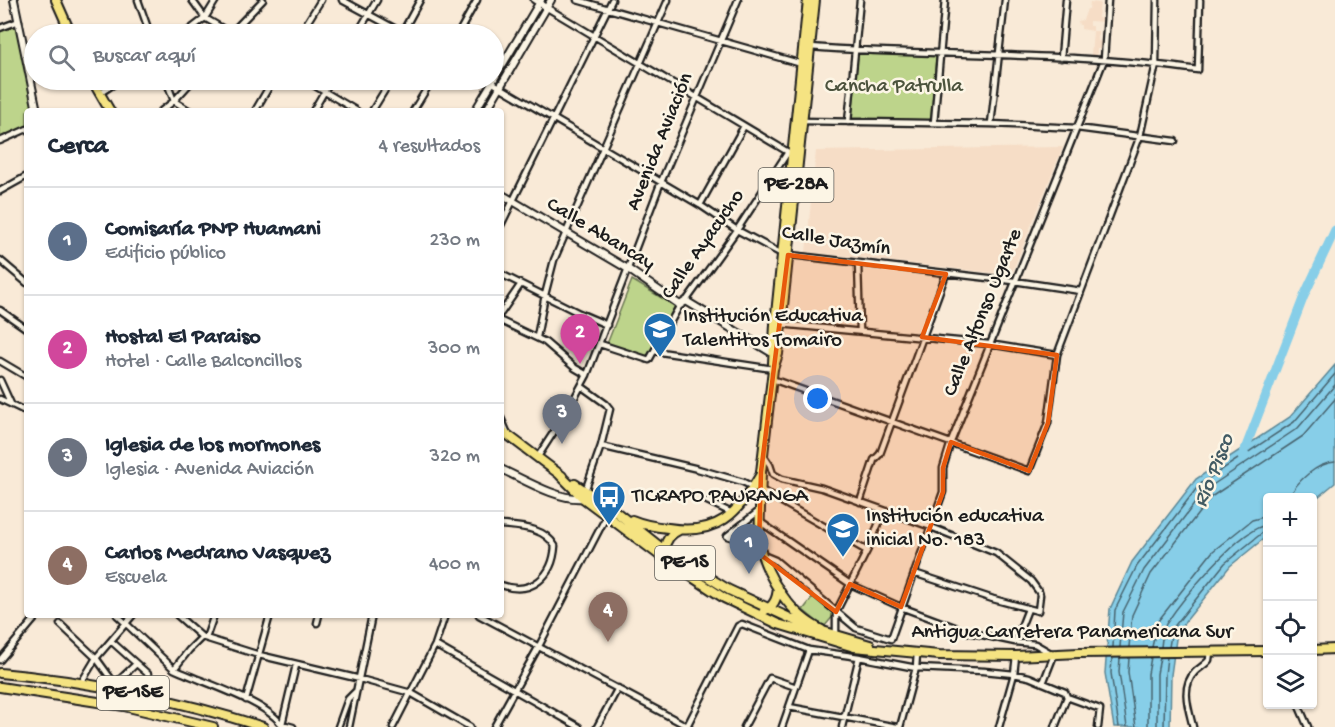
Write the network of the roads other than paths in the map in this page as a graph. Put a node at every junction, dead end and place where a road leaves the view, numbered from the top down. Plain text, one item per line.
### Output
1 (15, 0) edge
2 (56, 0) edge
3 (138, 0) edge
4 (192, 0) edge
5 (216, 0) edge
6 (263, 0) edge
7 (321, 0) edge
8 (342, 0) edge
9 (377, 0) edge
10 (420, 0) edge
11 (477, 0) edge
12 (551, 0) edge
13 (577, 0) edge
14 (612, 0) edge
15 (668, 0) edge
16 (738, 0) edge
17 (808, 0) edge
18 (815, 0) edge
19 (860, 0) edge
20 (945, 0) edge
21 (1005, 0) edge
22 (1066, 0) edge
23 (1108, 0) edge
24 (1157, 0) edge
25 (1200, 0) edge
26 (538, 1) edge
27 (547, 8) junction
28 (607, 9) junction
29 (368, 15) junction
30 (205, 18) junction
31 (19, 21) junction
32 (658, 23) junction
33 (67, 24) edge
34 (146, 24) edge
35 (197, 24) edge
36 (215, 24) edge
37 (240, 24) edge
38 (306, 24) edge
39 (363, 24) edge
40 (385, 24) edge
41 (408, 24) edge
42 (464, 24) edge
43 (0, 28) edge
44 (593, 37) junction
45 (720, 42) junction
46 (24, 46) edge
47 (810, 47) junction
48 (855, 50) junction
49 (940, 53) junction
50 (999, 55) junction
51 (504, 58) edge
52 (1061, 58) junction
53 (1104, 60) junction
54 (640, 64) junction
55 (1156, 64) junction
56 (805, 65) junction
57 (504, 82) edge
58 (504, 89) edge
59 (33, 90) edge
60 (97, 90) edge
61 (105, 90) edge
62 (170, 90) edge
63 (184, 90) edge
64 (267, 90) edge
65 (385, 90) edge
66 (426, 90) edge
67 (486, 90) edge
68 (499, 90) edge
69 (324, 91) joint
70 (99, 94) junction
71 (697, 99) junction
72 (174, 101) junction
73 (36, 108) edge
74 (108, 108) edge
75 (166, 108) edge
76 (185, 108) edge
77 (257, 108) edge
78 (315, 108) edge
79 (352, 108) edge
80 (374, 108) edge
81 (415, 108) edge
82 (476, 108) edge
83 (488, 108) edge
84 (554, 118) junction
85 (802, 120) junction
86 (848, 122) junction
87 (933, 123) junction
88 (991, 124) junction
89 (744, 126) junction
90 (1077, 128) junction
91 (24, 130) edge
92 (1140, 136) junction
93 (0, 141) edge
94 (1175, 141) dead end
95 (604, 148) junction
96 (793, 152) junction
97 (24, 178) edge
98 (661, 182) junction
99 (0, 191) edge
100 (504, 196) edge
101 (512, 201) junction
102 (700, 206) junction
103 (504, 218) edge
104 (737, 230) junction
105 (567, 233) junction
106 (785, 255) junction
107 (0, 260) edge
108 (858, 263) junction
109 (628, 269) junction
110 (946, 274) junction
111 (504, 276) edge
112 (24, 280) edge
113 (1014, 281) junction
114 (521, 284) junction
115 (1081, 291) junction
116 (545, 295) junction
117 (683, 303) junction
118 (504, 309) edge
119 (0, 310) edge
120 (504, 322) edge
121 (778, 324) junction
122 (607, 325) junction
123 (24, 327) edge
124 (860, 331) junction
125 (537, 337) junction
126 (922, 337) junction
127 (600, 344) junction
128 (989, 344) junction
129 (654, 351) junction
130 (772, 353) junction
131 (1057, 355) junction
132 (0, 361) edge
133 (773, 369) junction
134 (24, 375) edge
135 (587, 375) junction
136 (772, 379) junction
137 (0, 380) edge
138 (581, 386) junction
139 (0, 399) edge
140 (11, 404) junction
141 (24, 410) edge
142 (892, 422) junction
143 (504, 433) edge
144 (951, 442) junction
145 (601, 446) junction
146 (764, 455) junction
147 (537, 458) junction
148 (504, 470) edge
149 (758, 491) junction
150 (584, 494) junction
151 (707, 501) dead end
152 (860, 502) junction
153 (759, 511) junction
154 (884, 511) junction
155 (733, 513) junction
156 (607, 515) junction
157 (622, 516) junction
158 (759, 520) junction
159 (504, 526) edge
160 (931, 526) junction
161 (679, 530) junction
162 (759, 545) junction
163 (664, 549) junction
164 (867, 551) junction
165 (761, 555) junction
166 (666, 560) junction
167 (914, 573) junction
168 (850, 584) junction
169 (504, 586) edge
170 (778, 588) junction
171 (901, 607) junction
172 (768, 609) junction
173 (1028, 609) junction
174 (836, 612) junction
175 (758, 615) junction
176 (35, 618) edge
177 (120, 618) edge
178 (131, 618) edge
179 (181, 618) edge
180 (213, 618) edge
181 (269, 618) edge
182 (318, 618) edge
183 (371, 618) edge
184 (444, 618) edge
185 (485, 618) edge
186 (317, 622) dead end
187 (60, 624) dead end
188 (126, 624) junction
189 (822, 630) junction
190 (836, 634) junction
191 (204, 638) junction
192 (111, 641) junction
193 (1015, 642) junction
194 (435, 645) junction
195 (539, 646) junction
196 (877, 648) junction
197 (809, 650) junction
198 (1317, 650) edge
199 (1335, 650) edge
200 (1263, 651) edge
201 (1210, 652) junction
202 (917, 654) junction
203 (259, 655) junction
204 (1054, 655) junction
205 (1016, 656) junction
206 (859, 657) junction
207 (96, 658) junction
208 (0, 660) edge
209 (136, 664) junction
210 (296, 664) junction
211 (916, 668) junction
212 (174, 669) junction
213 (0, 673) edge
214 (1014, 674) junction
215 (360, 679) junction
216 (81, 683) junction
217 (116, 683) junction
218 (1043, 683) junction
219 (149, 684) dead end
220 (0, 687) edge
221 (796, 687) junction
222 (618, 688) junction
223 (514, 689) junction
224 (357, 690) junction
225 (121, 691) junction
226 (411, 693) junction
227 (1067, 697) junction
228 (246, 700) junction
229 (789, 707) junction
230 (1300, 709) edge
231 (844, 718) junction
232 (282, 725) edge
233 (213, 727) edge
234 (263, 727) edge
235 (293, 727) edge
236 (338, 727) edge
237 (349, 727) edge
238 (393, 727) edge
239 (470, 727) edge
240 (494, 727) edge
241 (579, 727) edge
242 (597, 727) edge
243 (688, 727) edge
244 (744, 727) edge
245 (782, 727) edge
246 (842, 727) edge
247 (899, 727) edge
248 (999, 727) edge
249 (1055, 727) edge
250 (1098, 727) edge
251 (1193, 727) edge
252 (1308, 727) edge

1 - 31 street
2 - 33 highway
3 - 34 street
4 - 30 street
5 - 30 street
6 - 37 street
7 - 38 street
8 - 29 street
9 - 29 street
10 - 41 street
11 - 42 street
12 - 27 street
13 - 28 street
14 - 28 street
15 - 32 street
16 - 45 street, Avenida Aviación
17 - 56 highway, PE-28A
18 - 47 highway, PE-28A
19 - 48 street
20 - 49 street
21 - 50 street
22 - 52 street
23 - 53 street, Calle Alfonso Ugarte
24 - 55 street
25 - 55 street
26 - 27 street
26 - 51 street
27 - 44 street
27 - 57 street
28 - 32 street
28 - 44 street
29 - 39 street
29 - 40 street
30 - 35 street
30 - 36 street
31 - 43 street
31 - 46 street
32 - 45 street
32 - 54 street
44 - 54 street
44 - 84 street
45 - 56 street
45 - 71 street, Avenida Aviación
47 - 48 street
47 - 56 highway, PE-28A
48 - 49 street
48 - 86 street
49 - 50 street
49 - 87 street
50 - 52 street
50 - 88 street
52 - 53 street
53 - 55 street
53 - 90 street, Calle Alfonso Ugarte
54 - 71 street
54 - 95 street
55 - 92 street
56 - 85 highway, PE-28A
56 - 96 highway, PE-28A
58 - 84 street, Calle Jazmín
59 - 73 street
60 - 70 highway
61 - 70 street
62 - 72 street
63 - 72 street
64 - 77 street
65 - 80 street
66 - 81 street
67 - 82 street
68 - 83 street
69 - 78 street
69 - 79 street
70 - 74 highway
71 - 89 street
71 - 98 street, Avenida Aviación
72 - 75 street
72 - 76 street
84 - 95 street, Calle Jazmín
84 - 101 street
85 - 86 street
85 - 96 highway, PE-28A
86 - 87 street
87 - 88 street
88 - 90 street
89 - 96 street
89 - 102 street
90 - 92 street
90 - 113 street, Calle Alfonso Ugarte
91 - 93 street
92 - 94 street
92 - 115 street
95 - 98 street, Calle Jazmín
95 - 105 street
96 - 104 street, Calle Ayacucho
96 - 106 highway, PE-28A
97 - 99 street
98 - 102 street, Calle Jazmín
98 - 109 street, Avenida Aviación
100 - 101 street, Calle Abancay
101 - 103 street
101 - 105 street, Calle Abancay
102 - 104 street, Calle Jazmín
104 - 106 street, Calle Jazmín
104 - 117 street, Calle Ayacucho
105 - 109 street, Calle Abancay
105 - 116 street
106 - 108 street, Calle Jazmín
106 - 121 highway, PE-28A
107 - 112 street
108 - 110 street, Calle Jazmín
108 - 124 street
109 - 117 street, Calle Abancay
109 - 122 street, Avenida Aviación
110 - 113 street, Calle Jazmín
110 - 126 street
111 - 114 street
113 - 115 street, Calle Jazmín
113 - 128 street, Calle Alfonso Ugarte
114 - 116 street
114 - 118 street
115 - 131 street
116 - 122 street
116 - 125 street
117 - 129 street, Calle Ayacucho
117 - 130 street, Calle Abancay
119 - 123 street
120 - 125 street
121 - 124 street
121 - 130 highway, PE-28A
121 - 133 highway, PE-28A
122 - 127 street, Avenida Aviación
124 - 126 street
125 - 135 street
126 - 128 street
126 - 142 street
127 - 129 street, Calle Ayacucho
127 - 135 street, Avenida Aviación
128 - 131 street
128 - 144 street, Calle Alfonso Ugarte
129 - 133 street
130 - 133 highway, PE-28A
131 - 144 street
132 - 134 street
133 - 136 highway, PE-28A
135 - 138 street, Avenida Aviación
136 - 142 street
136 - 146 highway, PE-28A
137 - 140 street
138 - 145 street
138 - 147 street, Avenida Aviación
139 - 140 street
140 - 141 street
142 - 144 street
142 - 152 street
143 - 147 highway, Antigua Carretera Panamericana Sur / PE-1S
144 - 160 street, Calle Alfonso Ugarte
145 - 149 street
145 - 150 street
146 - 149 highway, PE-28A
146 - 152 street
147 - 150 highway, Antigua Carretera Panamericana Sur / PE-1S
148 - 150 street
149 - 153 highway, PE-28A
149 - 155 highway
149 - 164 street
150 - 156 highway, Antigua Carretera Panamericana Sur / PE-1S
150 - 157 highway, Antigua Carretera Panamericana Sur / PE-1S
151 - 155 street
152 - 154 street
153 - 158 highway, PE-28A
153 - 162 street
154 - 160 street
154 - 164 street
155 - 161 highway
156 - 166 highway, Antigua Carretera Panamericana Sur / PE-1S
156 - 195 street
157 - 161 highway
157 - 163 highway, Antigua Carretera Panamericana Sur / PE-1S
158 - 162 highway, PE-28A
158 - 168 street
159 - 169 street
160 - 167 street, Calle Alfonso Ugarte
160 - 173 street
161 - 163 highway
162 - 165 highway, PE-28A
163 - 166 highway
163 - 172 highway, Antigua Carretera Panamericana Sur / PE-1S
164 - 168 street
165 - 170 highway, PE-28A
165 - 174 street
166 - 175 highway, Antigua Carretera Panamericana Sur / PE-1S
167 - 171 street, Calle Alfonso Ugarte
167 - 173 street
168 - 171 street
168 - 174 street
170 - 172 highway
170 - 189 highway, PE-28A
171 - 174 street, Calle Alfonso Ugarte
171 - 193 street
172 - 175 highway
172 - 189 highway, Antigua Carretera Panamericana Sur / PE-1S
173 - 193 street
174 - 190 street
175 - 196 highway, Antigua Carretera Panamericana Sur / PE-1S
176 - 208 street
177 - 188 street
178 - 188 street
179 - 191 street
180 - 191 street
181 - 203 street
182 - 186 street
183 - 215 street
184 - 194 street
185 - 195 street
187 - 207 street
188 - 192 street
188 - 212 street
189 - 190 highway, Antigua Carretera Panamericana Sur / PE-1S
190 - 196 highway, Antigua Carretera Panamericana Sur / PE-1S
191 - 203 street
191 - 212 street
192 - 207 street
192 - 209 street
193 - 204 street
194 - 223 street
194 - 226 street
195 - 222 street
195 - 223 street
196 - 202 highway, Antigua Carretera Panamericana Sur / PE-1S
197 - 206 street
197 - 221 street
197 - 243 street
198 - 199 highway
200 - 201 highway, Antigua Carretera Panamericana Sur / PE-1S
201 - 204 highway, Antigua Carretera Panamericana Sur / PE-1S
201 - 251 street
202 - 205 highway, Antigua Carretera Panamericana Sur / PE-1S
202 - 211 street
203 - 210 street
203 - 228 street
204 - 205 highway, Antigua Carretera Panamericana Sur / PE-1S
204 - 218 street
205 - 214 street
206 - 211 street
206 - 231 street
207 - 216 street
207 - 217 street
209 - 217 street
209 - 219 street
210 - 215 street
210 - 232 street
211 - 214 street
211 - 247 street
212 - 228 street
213 - 216 highway, PE-1SE
214 - 218 street
214 - 248 street
215 - 224 street
215 - 226 street
216 - 225 highway, PE-1SE
217 - 225 street
218 - 227 street
220 - 233 highway, PE-1SE
221 - 229 street
221 - 244 street
222 - 242 street
222 - 243 street
223 - 240 street
223 - 241 street
224 - 236 street
224 - 237 street
225 - 234 highway, PE-1SE
226 - 238 street
226 - 239 street
227 - 249 street
227 - 250 street
228 - 232 street
229 - 231 street
229 - 245 street
230 - 252 street
231 - 246 street
231 - 247 street
232 - 235 street

